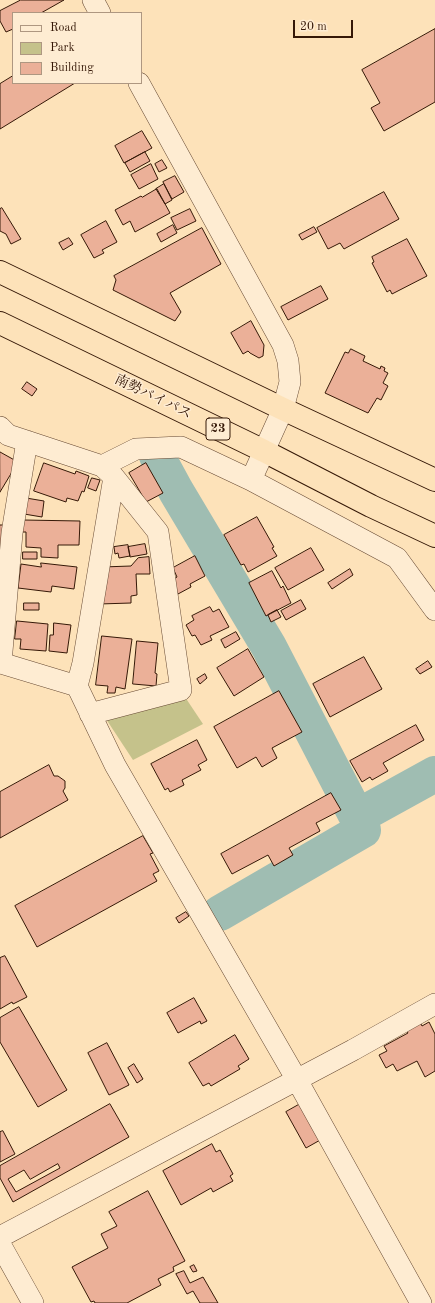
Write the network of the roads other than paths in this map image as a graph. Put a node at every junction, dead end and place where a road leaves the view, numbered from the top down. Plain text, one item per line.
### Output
1 (93, 0) edge
2 (99, 12) edge
3 (140, 84) edge
4 (0, 272) edge
5 (0, 323) edge
6 (283, 409) junction
7 (0, 428) edge
8 (27, 441) junction
9 (264, 451) junction
10 (108, 472) junction
11 (251, 480) junction
12 (435, 480) edge
13 (435, 536) edge
14 (435, 610) edge
15 (1, 663) edge
16 (77, 686) junction
17 (90, 714) junction
18 (435, 1004) edge
19 (297, 1080) junction
20 (0, 1237) edge
21 (0, 1244) edge
22 (33, 1303) edge
23 (421, 1303) edge

1 - 2 street
3 - 6 street
4 - 6 highway
5 - 9 highway, 南勢バイパス / 23
6 - 9 street
6 - 12 highway
7 - 8 street
8 - 10 street
8 - 15 street
9 - 11 street
9 - 13 highway, 南勢バイパス / 23
10 - 11 street
10 - 16 street
10 - 17 street
11 - 14 street
15 - 16 street
16 - 17 street
17 - 19 street
18 - 19 street
19 - 20 street
19 - 23 street
21 - 22 street

